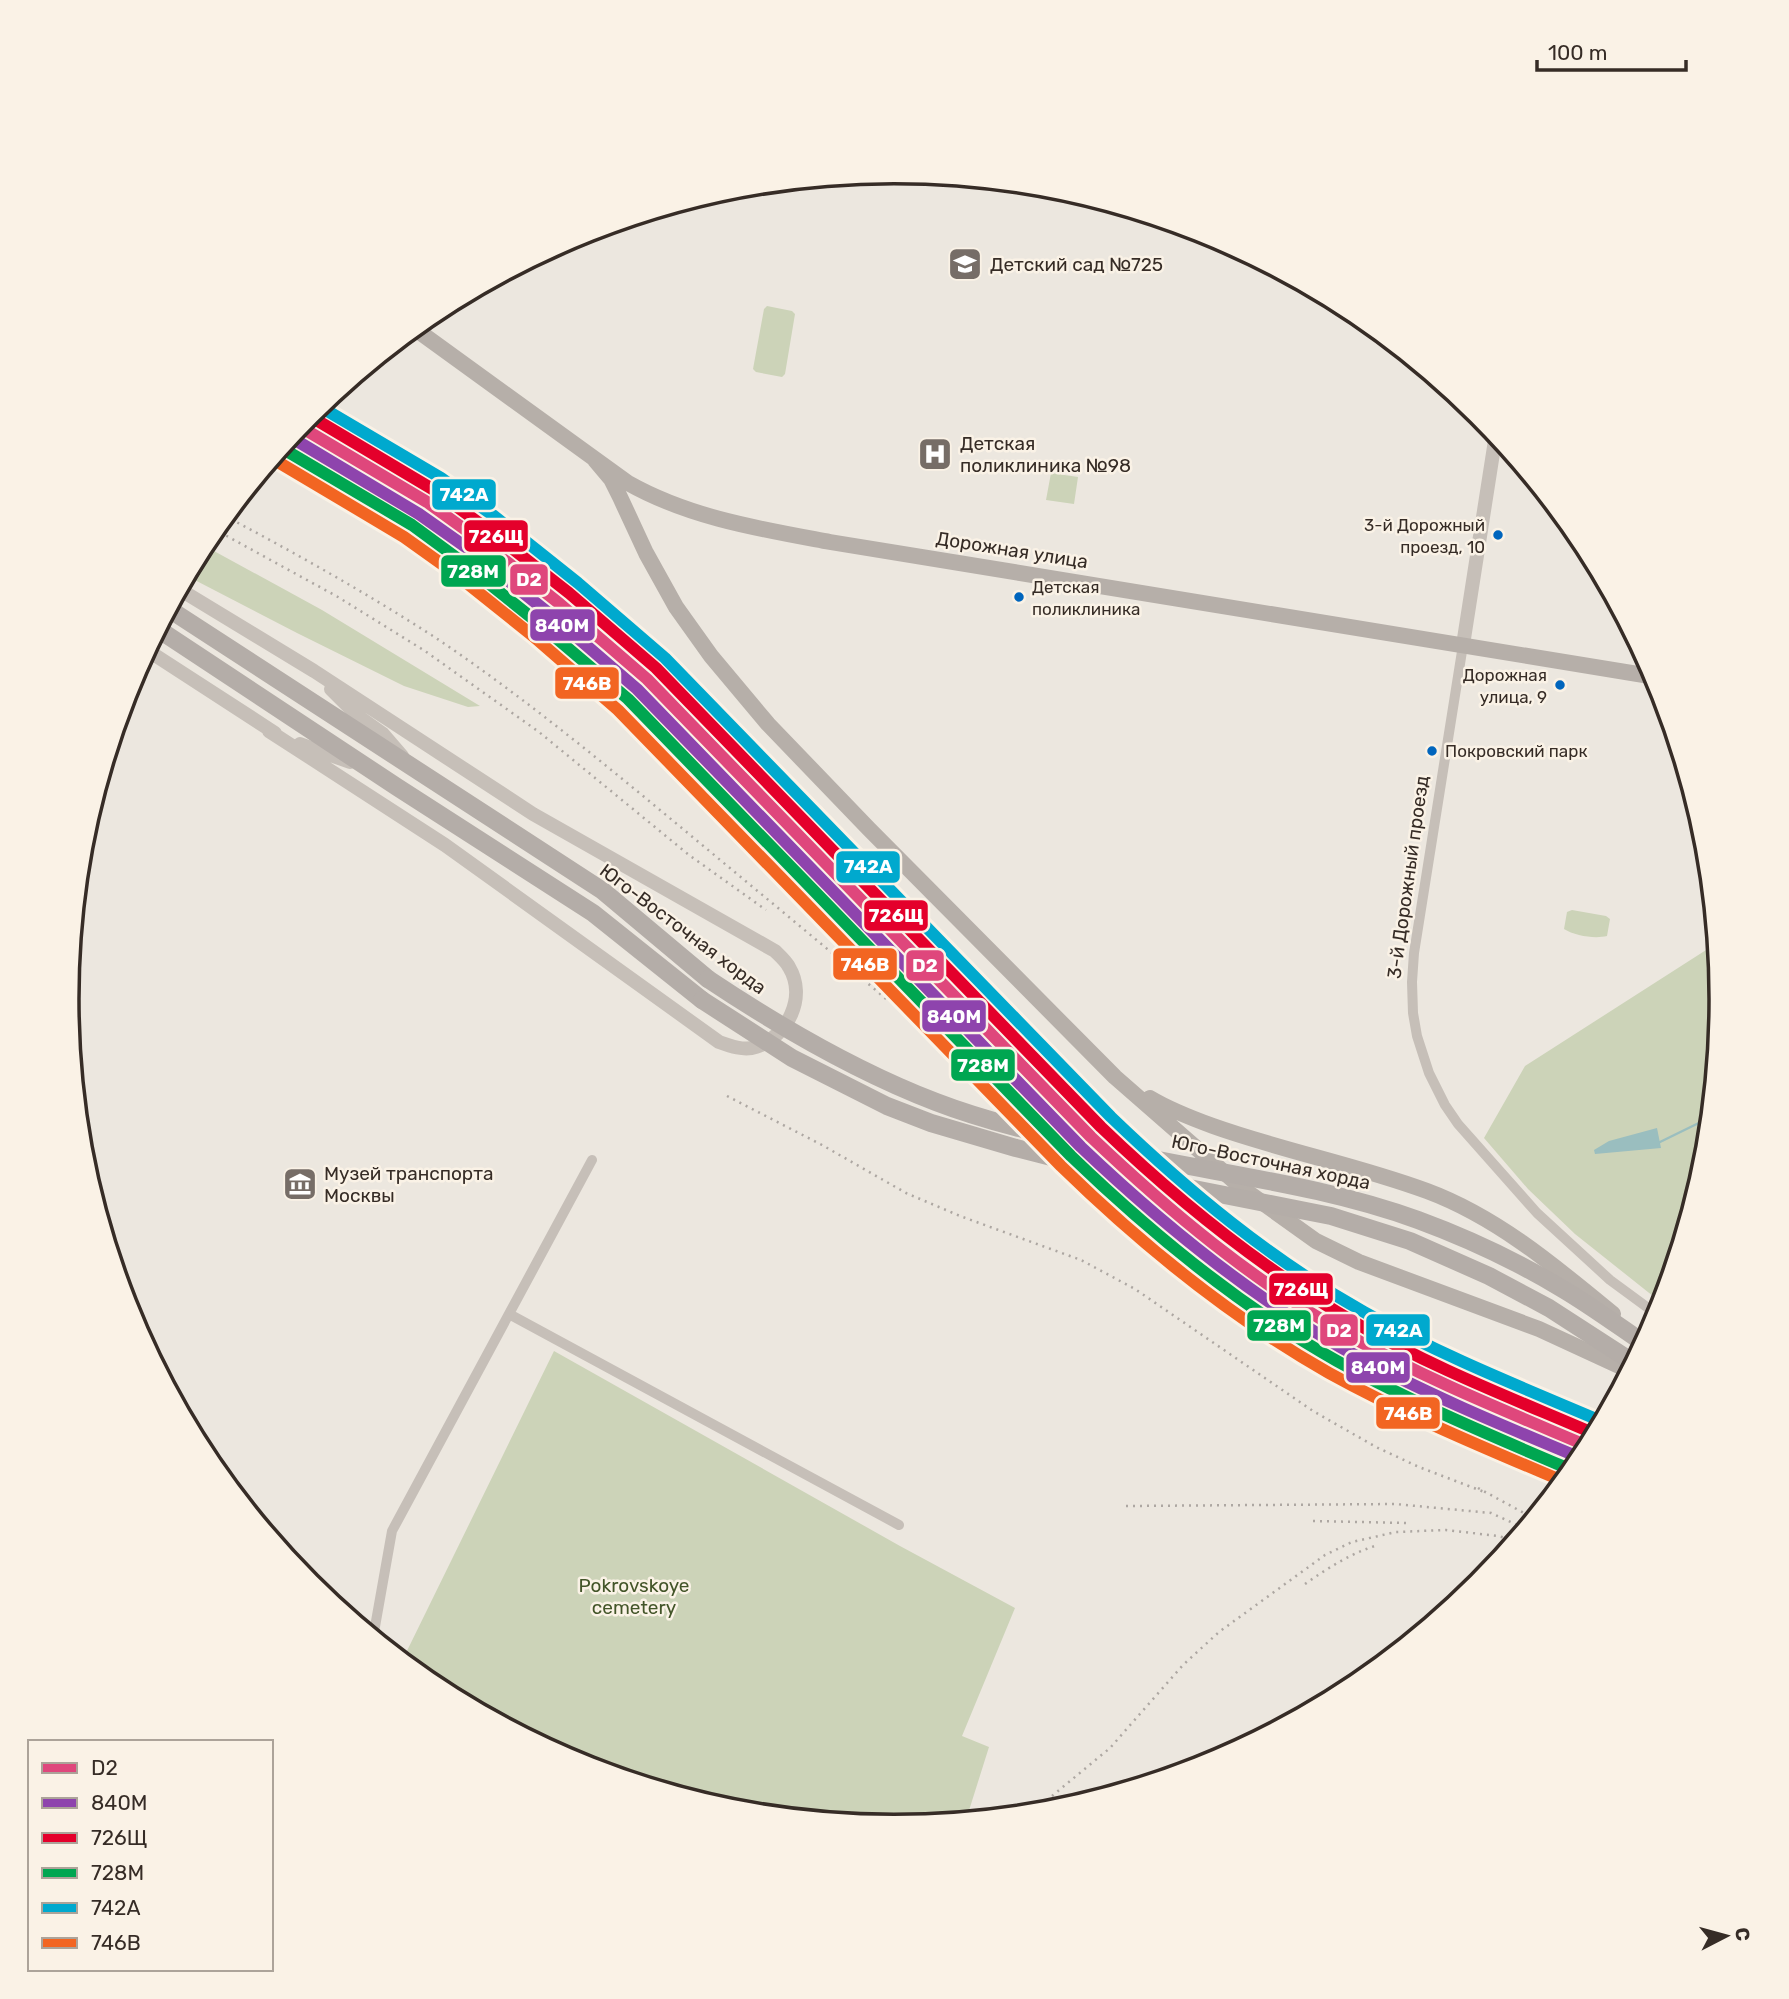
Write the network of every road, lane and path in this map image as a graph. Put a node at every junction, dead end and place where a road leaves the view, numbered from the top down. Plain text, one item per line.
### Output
1 (423, 334) edge
2 (1494, 447) edge
3 (595, 460) junction
4 (628, 483) junction
5 (649, 495) junction
6 (630, 518) junction
7 (187, 593) edge
8 (176, 614) edge
9 (166, 634) edge
10 (1462, 645) junction
11 (155, 656) edge
12 (314, 671) junction
13 (1642, 675) edge
14 (269, 731) junction
15 (410, 765) junction
16 (397, 787) junction
17 (1115, 1077) junction
18 (592, 1160) dead end
19 (1649, 1308) edge
20 (509, 1314) junction
21 (1637, 1336) edge
22 (1637, 1337) edge
23 (1627, 1358) edge
24 (1622, 1367) edge
25 (899, 1525) dead end
26 (375, 1628) edge

1 - 3 main road, Дорожная улица
2 - 10 street, 3-й Дорожный проезд
3 - 4 main road, Дорожная улица
3 - 6 main road
4 - 5 main road, Дорожная улица
4 - 6 main road
5 - 6 main road
5 - 10 main road, Дорожная улица
6 - 17 main road
7 - 12 street
8 - 15 main road, Юго-Восточная хорда
9 - 16 main road, Юго-Восточная хорда
10 - 13 main road, Дорожная улица
10 - 19 street, 3-й Дорожный проезд
11 - 14 street
12 - 14 street
12 - 15 street
14 - 16 street
15 - 22 main road, Юго-Восточная хорда, bridge
16 - 23 main road, Юго-Восточная хорда, bridge
17 - 21 main road, bridge
17 - 24 main road
18 - 20 street
20 - 25 street
20 - 26 street

